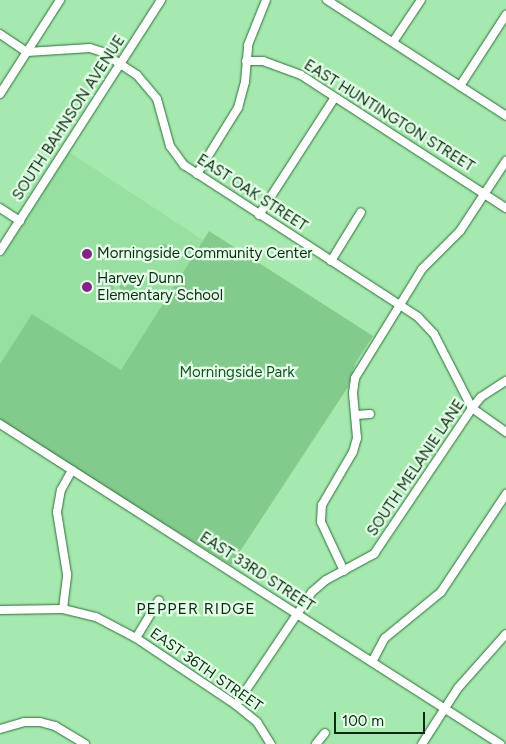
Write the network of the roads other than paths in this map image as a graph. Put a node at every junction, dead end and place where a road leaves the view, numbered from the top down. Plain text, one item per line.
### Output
1 (60, 0) edge
2 (161, 0) edge
3 (266, 0) edge
4 (327, 0) edge
5 (421, 0) edge
6 (506, 15) edge
7 (0, 34) edge
8 (393, 42) junction
9 (27, 52) junction
10 (246, 61) junction
11 (121, 63) junction
12 (460, 86) junction
13 (0, 94) edge
14 (335, 97) junction
15 (506, 116) edge
16 (506, 160) edge
17 (197, 174) junction
18 (486, 193) junction
19 (0, 208) edge
20 (506, 208) edge
21 (361, 212) dead end
22 (259, 214) junction
23 (20, 221) junction
24 (0, 251) edge
25 (331, 261) junction
26 (401, 306) junction
27 (506, 381) edge
28 (472, 408) junction
29 (370, 414) dead end
30 (356, 415) junction
31 (0, 424) edge
32 (506, 432) edge
33 (72, 470) junction
34 (506, 494) edge
35 (344, 571) junction
36 (159, 600) dead end
37 (64, 609) junction
38 (0, 610) edge
39 (296, 614) junction
40 (506, 634) edge
41 (136, 638) junction
42 (372, 662) junction
43 (236, 705) junction
44 (444, 708) junction
45 (0, 729) edge
46 (325, 733) dead end
47 (83, 744) edge
48 (271, 744) edge
49 (316, 744) edge
50 (422, 744) edge
51 (500, 744) edge

1 - 9 street
2 - 11 street, SOUTH BAHNSON AVENUE
3 - 10 street
4 - 8 street
5 - 8 street
6 - 12 street
7 - 9 street
8 - 12 street
9 - 11 street, EAST OAK STREET
9 - 13 street
10 - 14 street, EAST HUNTINGTON STREET
10 - 17 street
11 - 17 street, EAST OAK STREET
11 - 23 street, SOUTH BAHNSON AVENUE
12 - 15 street
14 - 18 street, EAST HUNTINGTON STREET
14 - 22 street
16 - 18 street
17 - 22 street, EAST OAK STREET
18 - 20 street, EAST HUNTINGTON STREET
18 - 26 street
19 - 23 street
21 - 25 street
22 - 25 street, EAST OAK STREET
23 - 24 street, SOUTH BAHNSON AVENUE
25 - 26 street, EAST OAK STREET
26 - 28 street, EAST OAK STREET
26 - 30 street
27 - 28 street, SOUTH MELANIE LANE
28 - 32 street, EAST OAK STREET
28 - 35 street, SOUTH MELANIE LANE
29 - 30 street
30 - 35 street
31 - 33 street, EAST 33RD STREET
33 - 37 street
33 - 39 street, EAST 33RD STREET
34 - 42 street
35 - 39 street, SOUTH MELANIE LANE
36 - 41 street
37 - 38 street, EAST 36TH STREET
37 - 41 street, EAST 36TH STREET
39 - 42 street, EAST 33RD STREET
39 - 43 street, SOUTH MELANIE LANE
40 - 44 street
41 - 43 street, EAST 36TH STREET
42 - 44 street, EAST 33RD STREET
43 - 48 street, EAST 36TH STREET
44 - 50 street
44 - 51 street, EAST 33RD STREET
45 - 47 street
46 - 49 street

